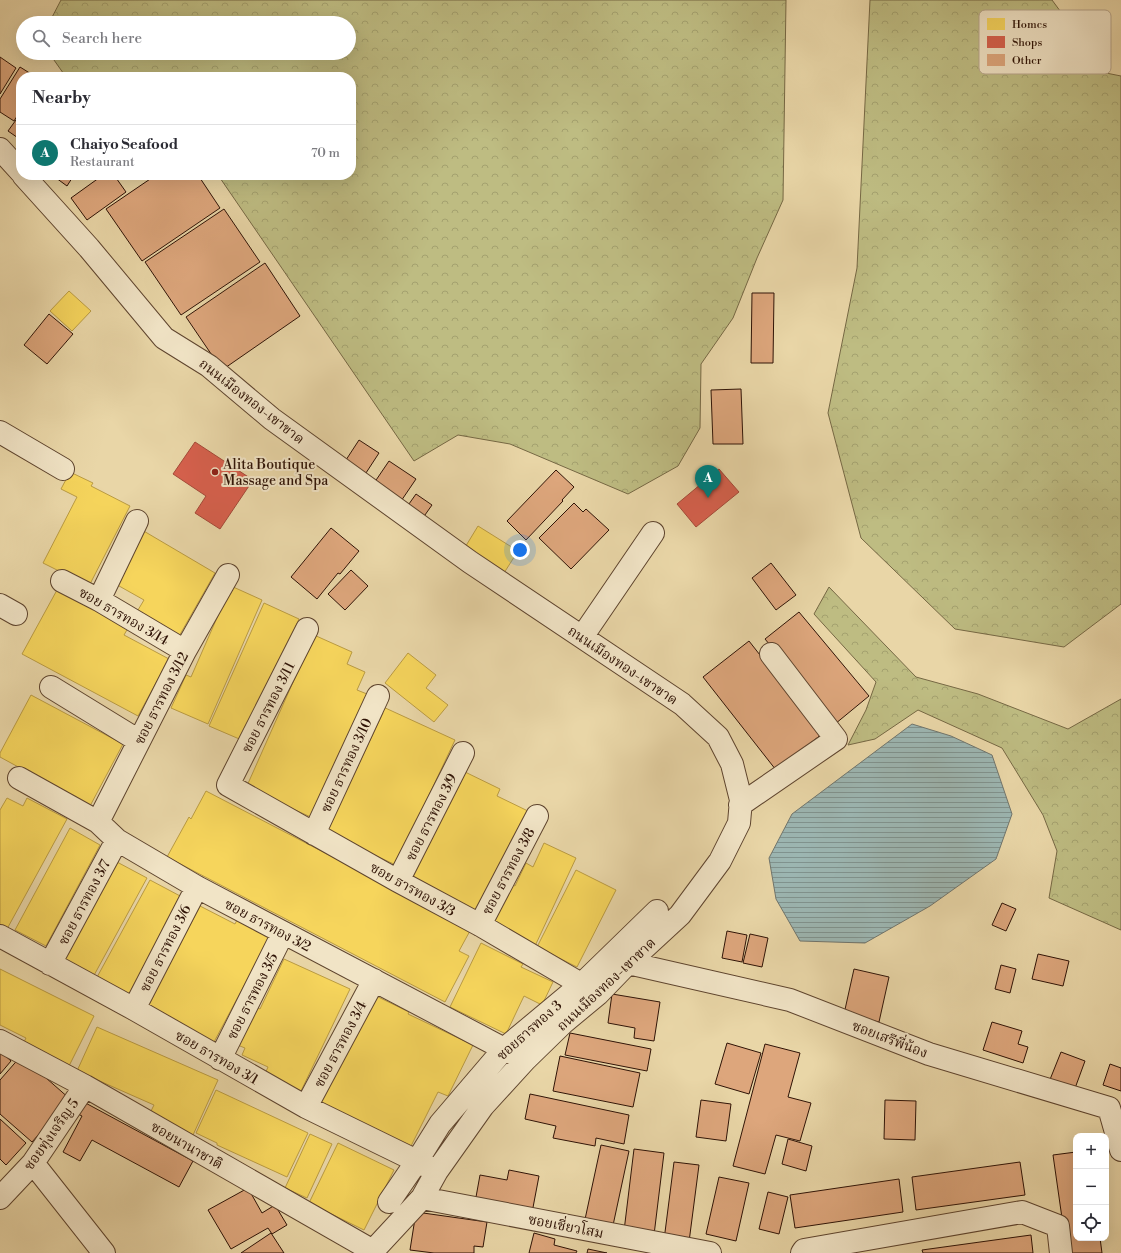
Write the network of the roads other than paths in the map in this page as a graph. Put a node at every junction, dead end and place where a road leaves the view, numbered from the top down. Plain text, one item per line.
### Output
1 (0, 149) edge
2 (16, 167) edge
3 (28, 180) edge
4 (0, 432) edge
5 (63, 469) dead end
6 (137, 521) dead end
7 (653, 533) dead end
8 (228, 575) dead end
9 (62, 581) dead end
10 (99, 600) junction
11 (307, 629) dead end
12 (582, 636) junction
13 (185, 651) junction
14 (771, 654) dead end
15 (51, 687) dead end
16 (378, 696) dead end
17 (139, 741) junction
18 (463, 753) dead end
19 (19, 778) dead end
20 (228, 785) joint
21 (740, 805) junction
22 (537, 816) dead end
23 (98, 822) junction
24 (314, 834) junction
25 (117, 840) junction
26 (398, 881) junction
27 (196, 887) junction
28 (657, 911) dead end
29 (480, 925) junction
30 (283, 933) junction
31 (0, 936) edge
32 (628, 963) junction
33 (50, 964) junction
34 (374, 980) junction
35 (590, 989) junction
36 (134, 1009) junction
37 (0, 1041) edge
38 (504, 1049) junction
39 (220, 1059) junction
40 (525, 1060) junction
41 (85, 1086) junction
42 (306, 1107) junction
43 (1121, 1150) edge
44 (417, 1161) junction
45 (33, 1163) junction
46 (437, 1171) junction
47 (0, 1198) edge
48 (422, 1198) junction
49 (389, 1202) dead end
50 (372, 1252) edge
51 (104, 1253) edge
52 (710, 1253) edge
53 (802, 1253) edge
54 (1061, 1253) edge

1 - 2 street
3 - 12 street, ถนนเมืองทอง-เขาขาด
4 - 5 street
6 - 10 street
7 - 12 street
8 - 13 street, ซอย ธารทอง 3/12
9 - 10 street, ซอย ธารทอง 3/14
10 - 13 street, ซอย ธารทอง 3/14
11 - 20 street, ซอย ธารทอง 3/11
12 - 21 street, ถนนเมืองทอง-เขาขาด
13 - 17 street, ซอย ธารทอง 3/12
14 - 21 street
15 - 17 street
16 - 24 street, ซอย ธารทอง 3/10
17 - 23 street, ซอย ธารทอง 3/12
18 - 26 street, ซอย ธารทอง 3/9
19 - 23 street, ซอย ธารทอง 3/2
20 - 24 street, ซอย ธารทอง 3/3
21 - 32 street, ถนนเมืองทอง-เขาขาด
22 - 29 street, ซอย ธารทอง 3/8
23 - 25 street, ซอย ธารทอง 3/2
24 - 26 street, ซอย ธารทอง 3/3
25 - 27 street, ซอย ธารทอง 3/2
25 - 33 street, ซอย ธารทอง 3/7
26 - 29 street, ซอย ธารทอง 3/3
27 - 30 street, ซอย ธารทอง 3/2
27 - 36 street, ซอย ธารทอง 3/6
28 - 35 street, ซอยธารทอง 3
29 - 35 street, ซอย ธารทอง 3/3
30 - 34 street, ซอย ธารทอง 3/2
30 - 39 street, ซอย ธารทอง 3/5
31 - 33 street, ซอย ธารทอง 3/1
32 - 35 street, ถนนเมืองทอง-เขาขาด
32 - 43 street, ซอยเสรีพี่น้อง
33 - 36 street, ซอย ธารทอง 3/1
34 - 38 street, ซอย ธารทอง 3/2
34 - 42 street, ซอย ธารทอง 3/4
35 - 38 street, ซอยธารทอง 3
35 - 40 street, ถนนเมืองทอง-เขาขาด
36 - 39 street, ซอย ธารทอง 3/1
37 - 41 street, ซอยนานาชาติ
38 - 40 street, ซอย ธารทอง 3/2
38 - 44 street, ซอยธารทอง 3
39 - 42 street, ซอย ธารทอง 3/1
40 - 46 street, ถนนเมืองทอง-เขาขาด
41 - 45 street, ซอยทุ่งเจริญ 5
41 - 50 street, ซอยนานาชาติ
42 - 44 street, ซอย ธารทอง 3/1
44 - 46 street, ซอย ธารทอง 3/1
44 - 49 street, ซอยธารทอง 3
45 - 47 street, ซอยทุ่งเจริญ 5
45 - 51 street
46 - 48 street, ถนนเมืองทอง-เขาขาด
48 - 50 street, ถนนเมืองทอง-เขาขาด
48 - 52 street, ซอยเชี่ยวโสม
53 - 54 street

